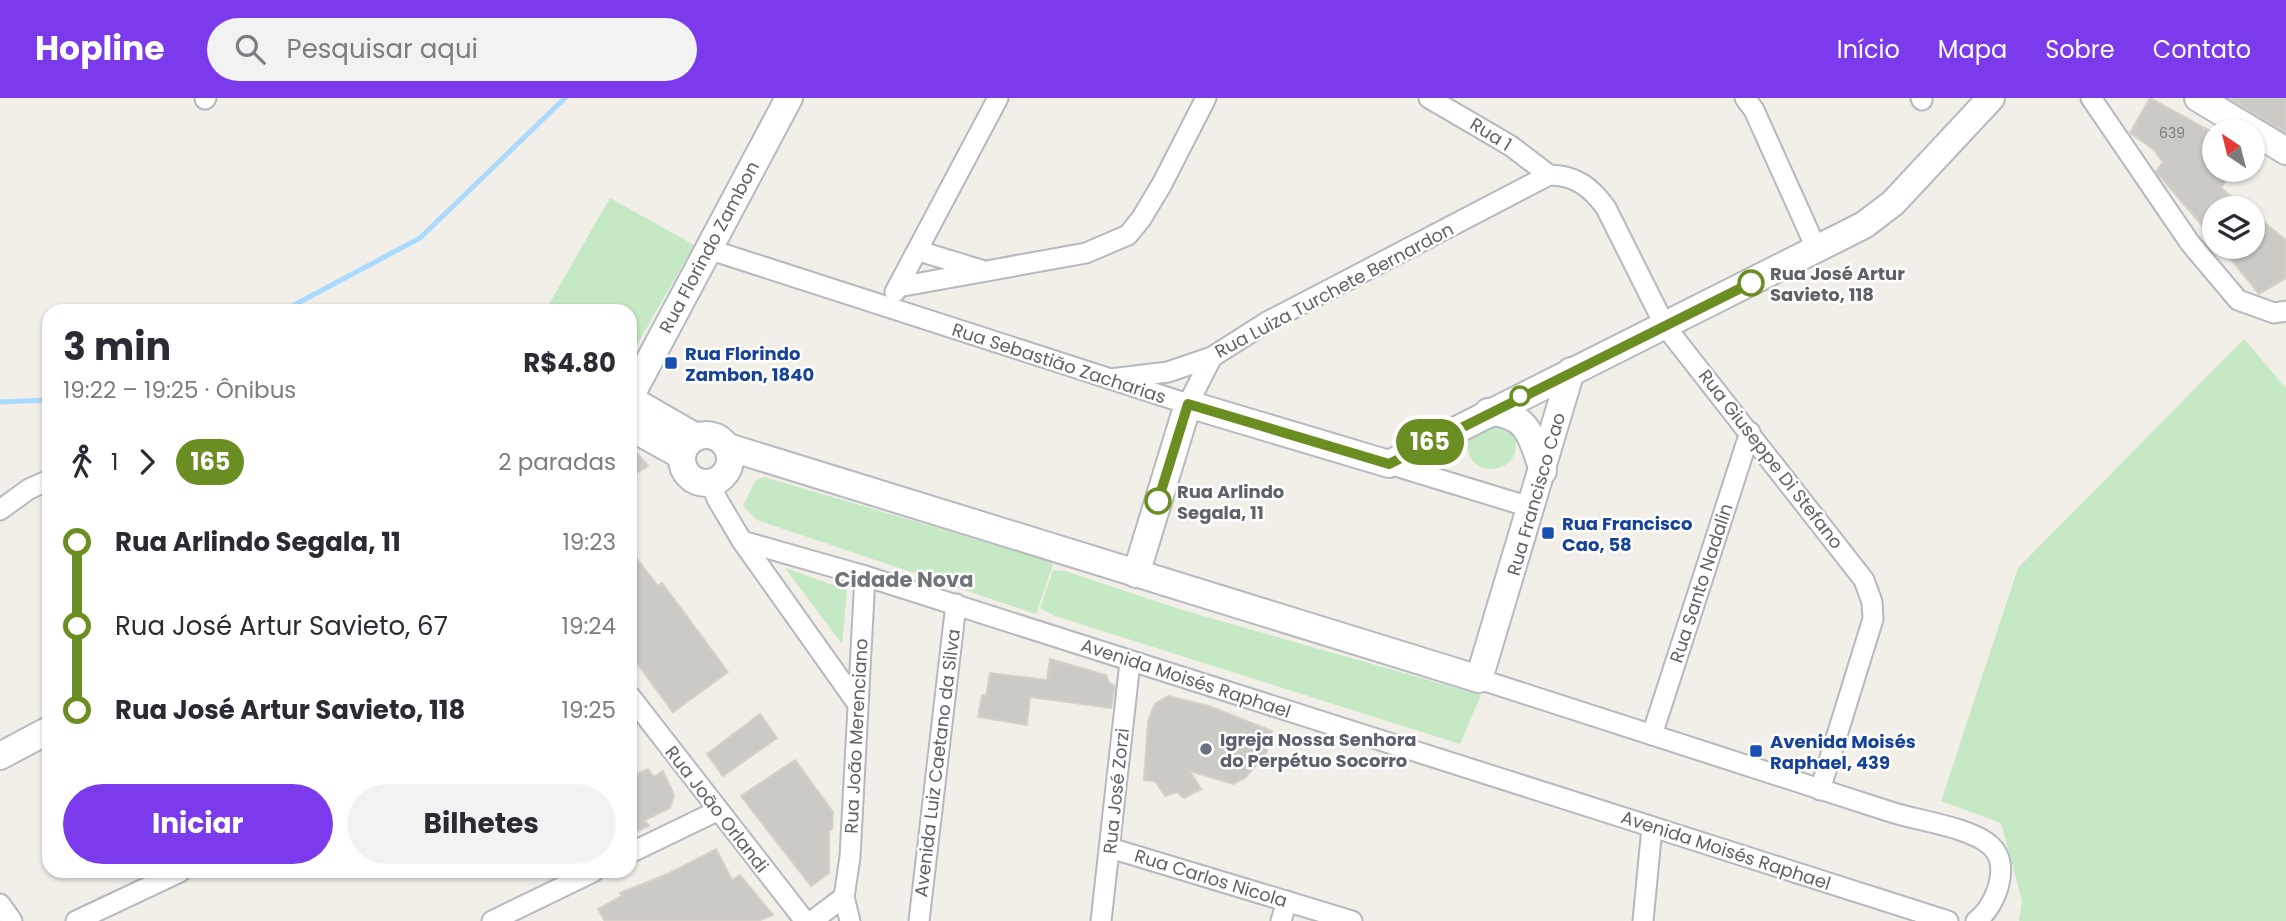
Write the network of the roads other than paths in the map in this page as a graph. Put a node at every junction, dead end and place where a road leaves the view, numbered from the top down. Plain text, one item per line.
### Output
1 (789, 98) edge
2 (998, 98) edge
3 (1206, 98) edge
4 (1429, 98) edge
5 (1745, 98) edge
6 (1991, 98) edge
7 (2091, 98) edge
8 (2198, 98) edge
9 (2286, 151) edge
10 (1549, 175) junction
11 (708, 249) junction
12 (1817, 250) junction
13 (919, 251) junction
14 (981, 270) junction
15 (898, 287) junction
16 (884, 307) junction
17 (2286, 311) edge
18 (1665, 326) junction
19 (1212, 357) junction
20 (1571, 371) junction
21 (1110, 379) junction
22 (637, 385) edge
23 (637, 404) edge
24 (1188, 404) junction
25 (1488, 412) junction
26 (637, 429) edge
27 (1750, 432) junction
28 (689, 447) junction
29 (727, 447) junction
30 (1389, 464) junction
31 (1543, 471) junction
32 (711, 482) junction
33 (42, 483) edge
34 (1533, 508) junction
35 (0, 510) edge
36 (742, 541) junction
37 (1136, 574) junction
38 (864, 576) junction
39 (956, 604) junction
40 (1130, 662) junction
41 (1479, 679) junction
42 (857, 703) junction
43 (637, 705) edge
44 (42, 734) edge
45 (1652, 735) junction
46 (0, 756) edge
47 (1820, 790) junction
48 (717, 811) junction
49 (1652, 827) junction
50 (1110, 848) junction
51 (637, 850) edge
52 (167, 878) edge
53 (581, 878) edge
54 (844, 897) junction
55 (1287, 901) junction
56 (0, 904) edge
57 (12, 921) edge
58 (76, 921) edge
59 (492, 921) edge
60 (805, 921) edge
61 (812, 921) edge
62 (850, 921) edge
63 (919, 921) edge
64 (1101, 921) edge
65 (1281, 921) edge
66 (1352, 921) edge
67 (1643, 921) edge
68 (1948, 921) edge
69 (1976, 921) edge

1 - 11 street, Rua Florindo Zambon
2 - 13 street
3 - 14 street
4 - 10 street, Rua 1
5 - 12 street
6 - 12 street
7 - 17 street
8 - 9 street
10 - 18 street, Rua Giuseppe Di Stefano
10 - 19 street, Rua Luiza Turchete Bernardon
11 - 16 street, Rua Sebastião Zacharias
11 - 22 street, Rua Florindo Zambon
12 - 18 street
13 - 14 street
13 - 15 street
14 - 15 street
15 - 16 street
16 - 21 street, Rua Sebastião Zacharias
18 - 20 street
18 - 27 street, Rua Giuseppe Di Stefano
19 - 21 street, Rua Luiza Turchete Bernardon
19 - 24 street
20 - 25 street
20 - 31 street, Rua Francisco Cao
21 - 24 street, Rua Sebastião Zacharias
23 - 28 street
24 - 30 street, Rua Sebastião Zacharias
24 - 37 street
25 - 30 street
25 - 31 street
26 - 28 street
27 - 45 street, Rua Santo Nadalin
27 - 47 street, Rua Giuseppe Di Stefano
28 - 29 street
28 - 32 street
29 - 32 street
29 - 37 street
30 - 34 street, Rua Sebastião Zacharias
31 - 34 street, Rua Francisco Cao
32 - 36 street
33 - 35 street
34 - 41 street, Rua Francisco Cao
36 - 38 street, Avenida Moisés Raphael
36 - 42 street
37 - 41 street
38 - 39 street, Avenida Moisés Raphael
38 - 42 street, Rua João Merenciano
39 - 40 street, Avenida Moisés Raphael
39 - 63 street, Avenida Luiz Caetano da Silva
40 - 49 street, Avenida Moisés Raphael
40 - 50 street, Rua José Zorzi
41 - 45 street
42 - 54 street, Rua João Merenciano
43 - 48 street, Rua João Orlandi
44 - 46 street
45 - 47 street
47 - 69 street
48 - 51 street
48 - 60 street, Rua João Orlandi
49 - 67 street
49 - 68 street, Avenida Moisés Raphael
50 - 55 street, Rua Carlos Nicola
50 - 64 street, Rua José Zorzi
52 - 58 street
53 - 59 street
54 - 61 street
54 - 62 street, Rua João Merenciano
55 - 65 street
55 - 66 street, Rua Carlos Nicola
56 - 57 street

